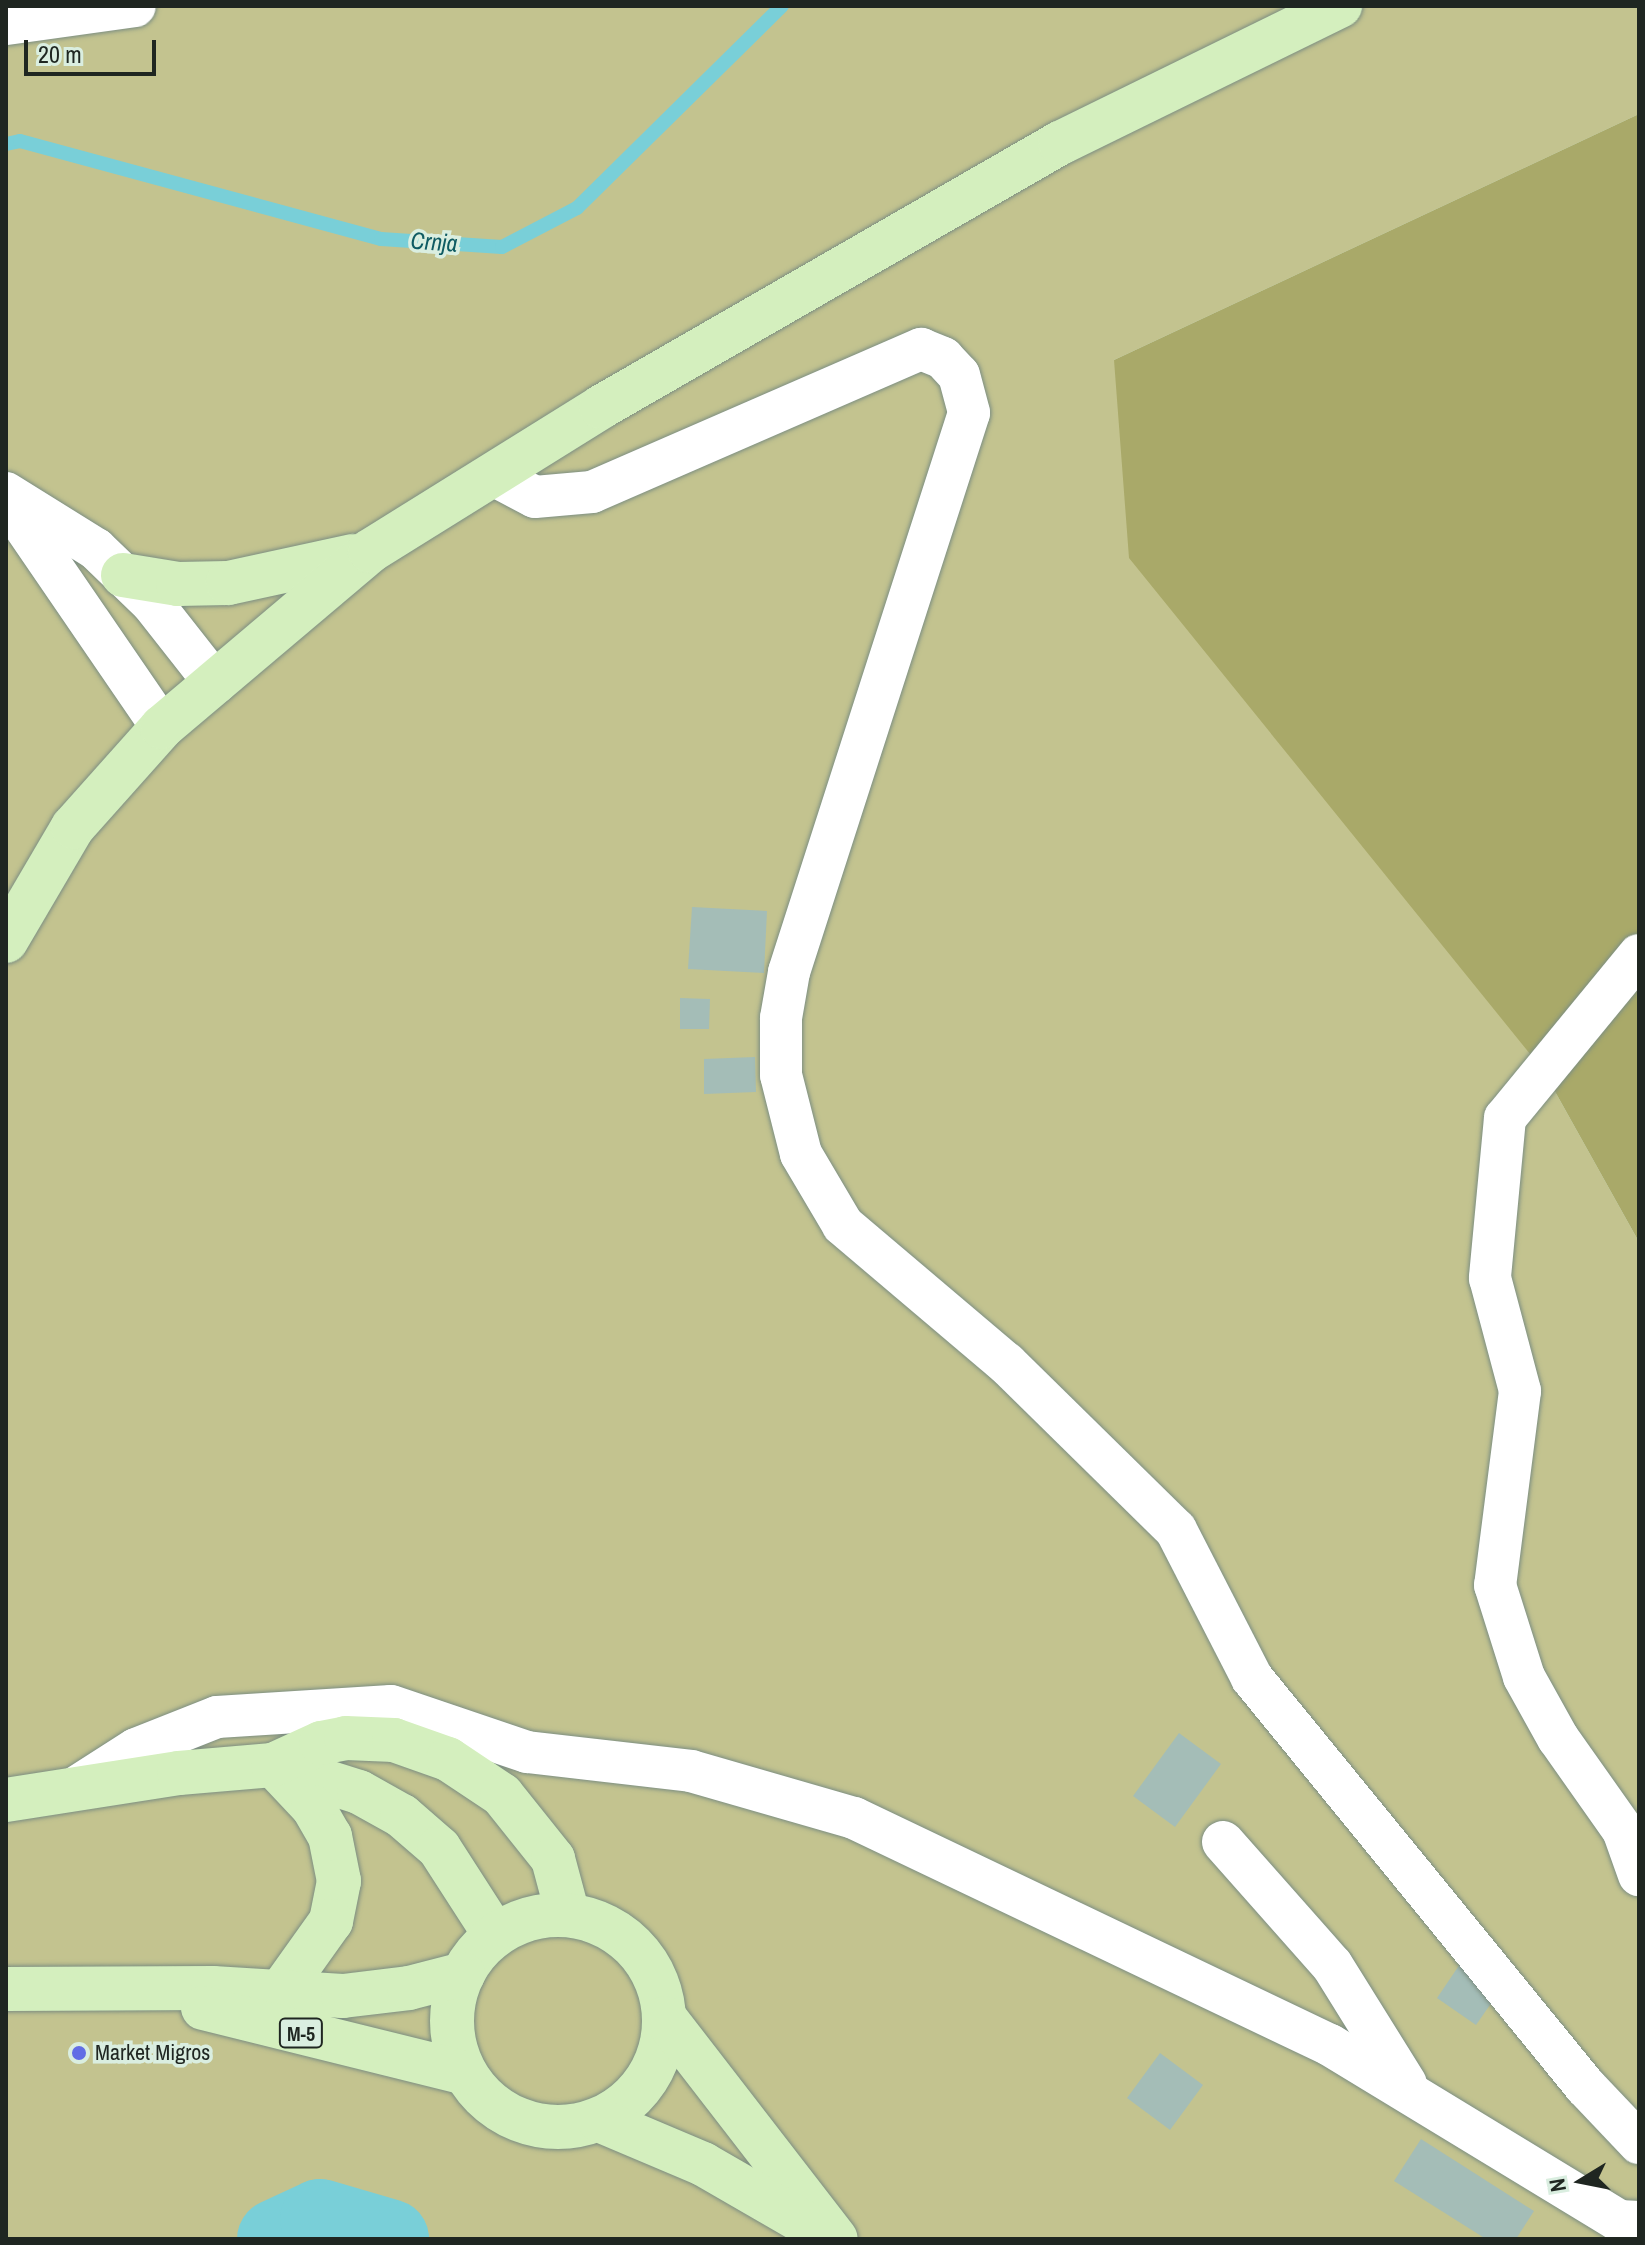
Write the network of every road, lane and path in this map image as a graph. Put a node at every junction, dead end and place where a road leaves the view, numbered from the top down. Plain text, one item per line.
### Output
1 (135, 6) edge
2 (1340, 6) edge
3 (6, 24) edge
4 (493, 475) junction
5 (6, 493) edge
6 (6, 500) edge
7 (370, 551) junction
8 (123, 575) junction
9 (215, 683) junction
10 (162, 727) junction
11 (6, 941) edge
12 (1639, 955) edge
13 (273, 1765) junction
14 (72, 1790) junction
15 (6, 1800) edge
16 (1223, 1842) dead end
17 (1639, 1875) edge
18 (568, 1915) junction
19 (495, 1935) junction
20 (463, 1974) junction
21 (6, 1989) edge
22 (138, 1992) junction
23 (279, 1994) junction
24 (665, 2018) junction
25 (465, 2073) junction
26 (1409, 2089) junction
27 (599, 2120) junction
28 (1639, 2143) edge
29 (1639, 2222) edge
30 (834, 2239) edge

1 - 3 street
2 - 4 main road
4 - 7 main road
4 - 28 street
5 - 8 street
6 - 10 street
7 - 8 main road
7 - 9 main road
8 - 9 street
9 - 10 main road
10 - 11 main road
12 - 17 street
13 - 14 main road
13 - 18 main road
13 - 19 main road
13 - 23 main road
14 - 15 main road
14 - 26 street
16 - 26 street
18 - 19 main road
18 - 24 main road
19 - 20 main road
20 - 23 main road, M-5
20 - 25 main road
21 - 22 main road, M-5
22 - 23 main road, M-5
22 - 25 main road, M-5
24 - 27 main road
24 - 30 main road
25 - 27 main road
26 - 29 street
27 - 30 main road

